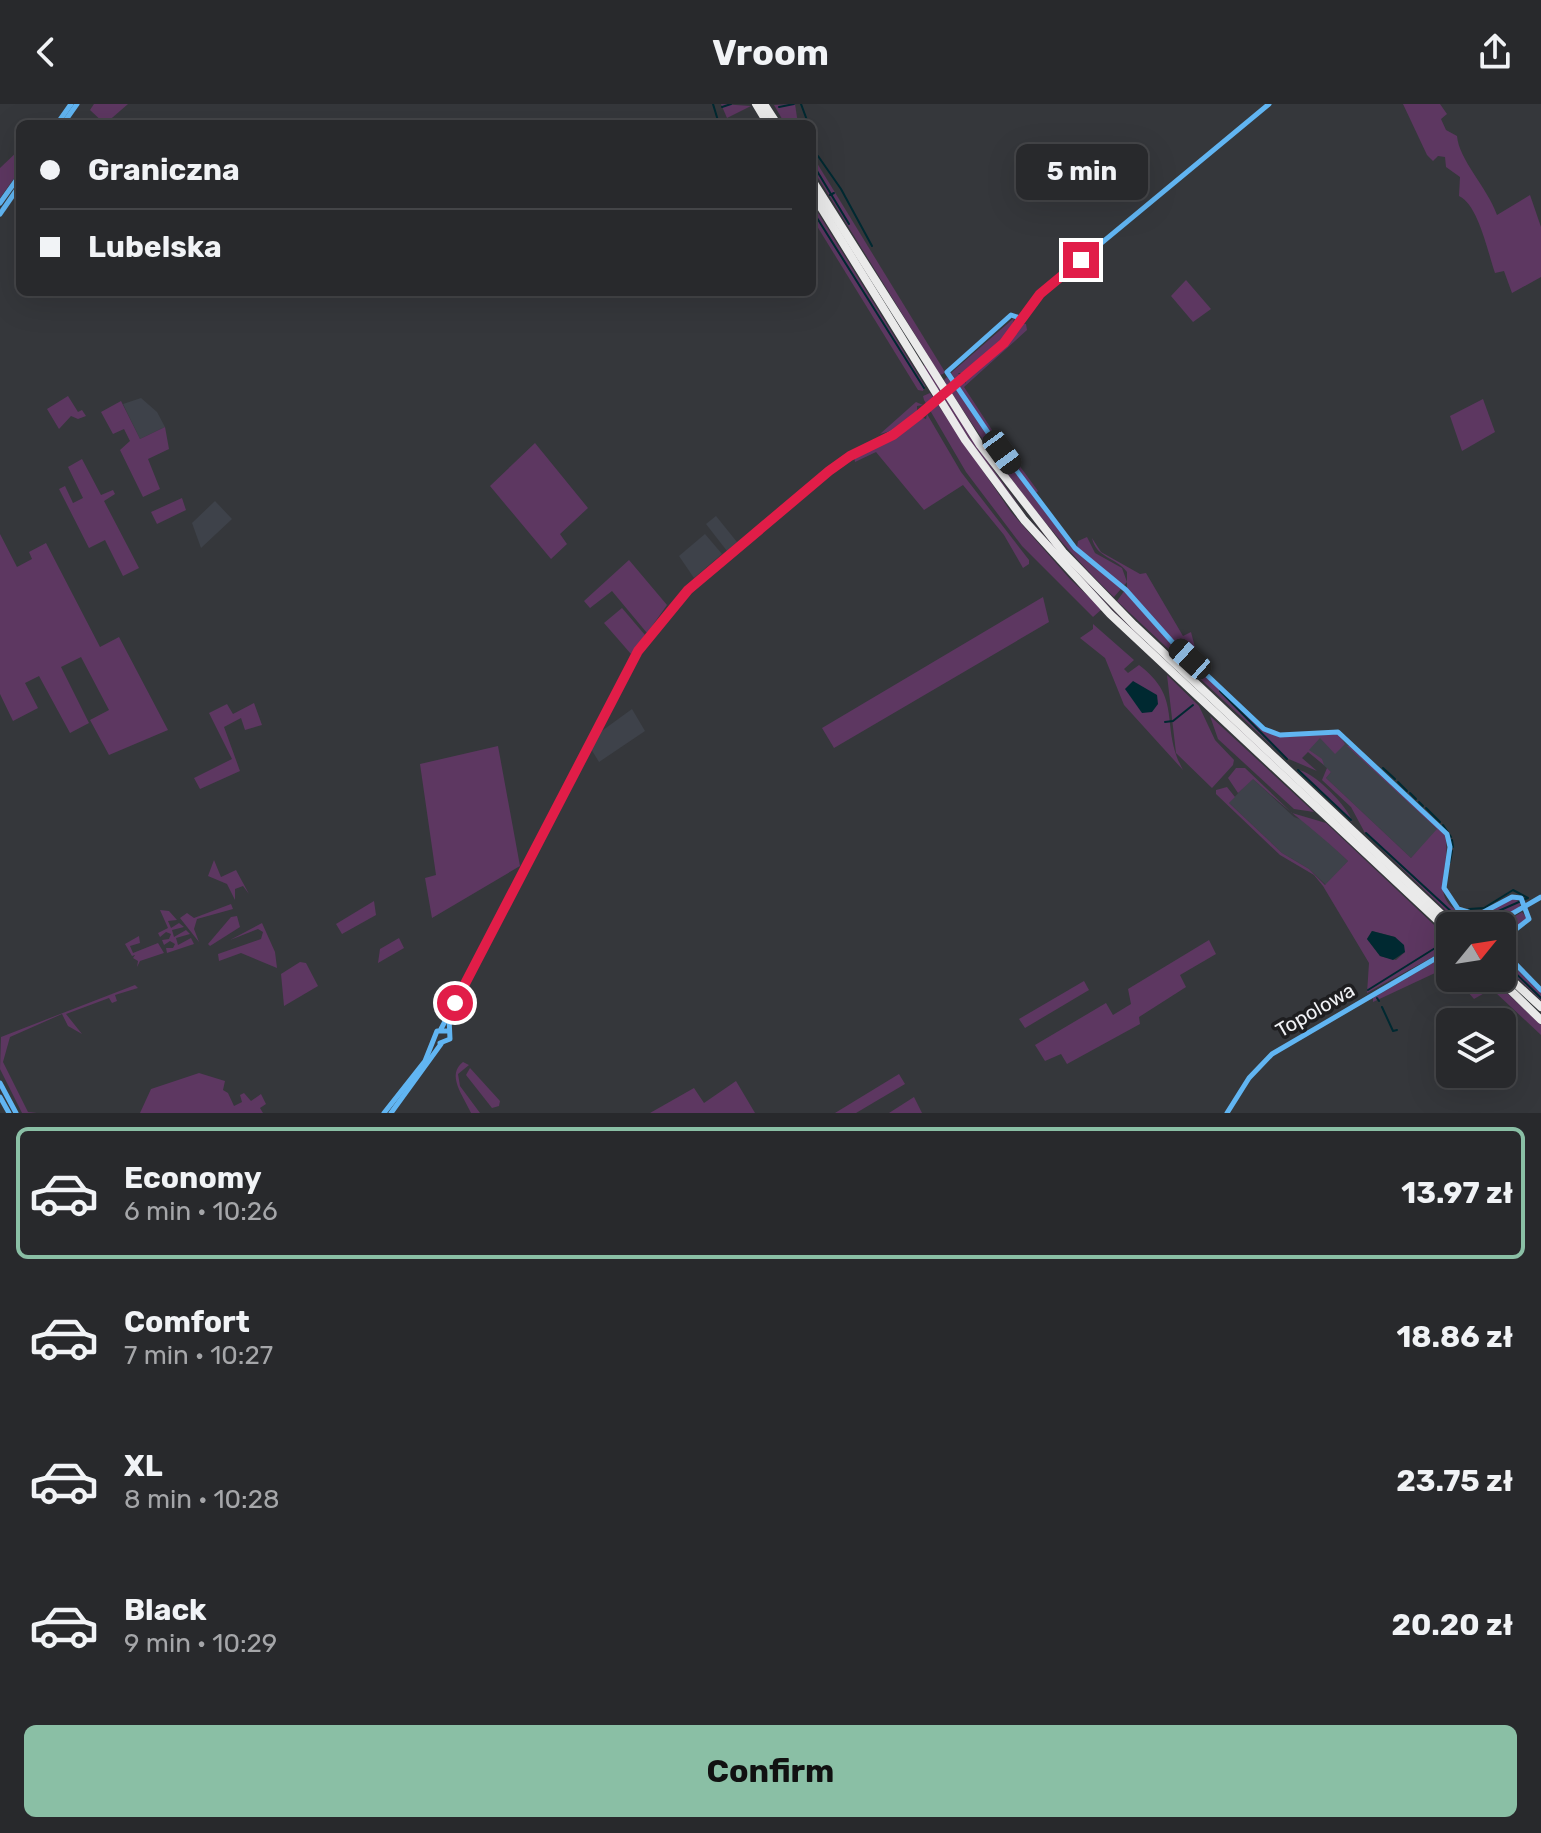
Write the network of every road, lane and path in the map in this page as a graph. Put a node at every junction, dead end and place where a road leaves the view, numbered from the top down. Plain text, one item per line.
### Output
1 (1269, 104) edge
2 (16, 181) edge
3 (816, 186) edge
4 (16, 191) edge
5 (816, 199) edge
6 (0, 203) edge
7 (0, 214) edge
8 (1023, 319) junction
9 (1102, 599) junction
10 (1114, 611) junction
11 (1541, 897) edge
12 (1525, 907) junction
13 (1439, 912) edge
14 (1516, 912) edge
15 (1436, 919) edge
16 (1436, 959) edge
17 (1516, 984) edge
18 (1541, 990) edge
19 (1512, 992) edge
20 (1541, 1007) edge
21 (1541, 1020) edge
22 (444, 1030) junction
23 (439, 1042) junction
24 (0, 1083) edge
25 (0, 1097) edge
26 (9, 1113) edge
27 (16, 1113) edge
28 (384, 1113) edge
29 (391, 1113) edge
30 (1227, 1113) edge

1 - 8 street
2 - 6 street
3 - 9 highway
4 - 7 street
5 - 9 highway
8 - 12 street
8 - 22 street, bridge
9 - 10 highway
10 - 13 highway
10 - 15 highway
11 - 12 street
12 - 14 street
12 - 18 street
16 - 30 street, Topolowa
17 - 20 highway
19 - 21 highway
22 - 23 street
22 - 23 street
23 - 28 street
23 - 29 street
24 - 27 street
25 - 26 street

